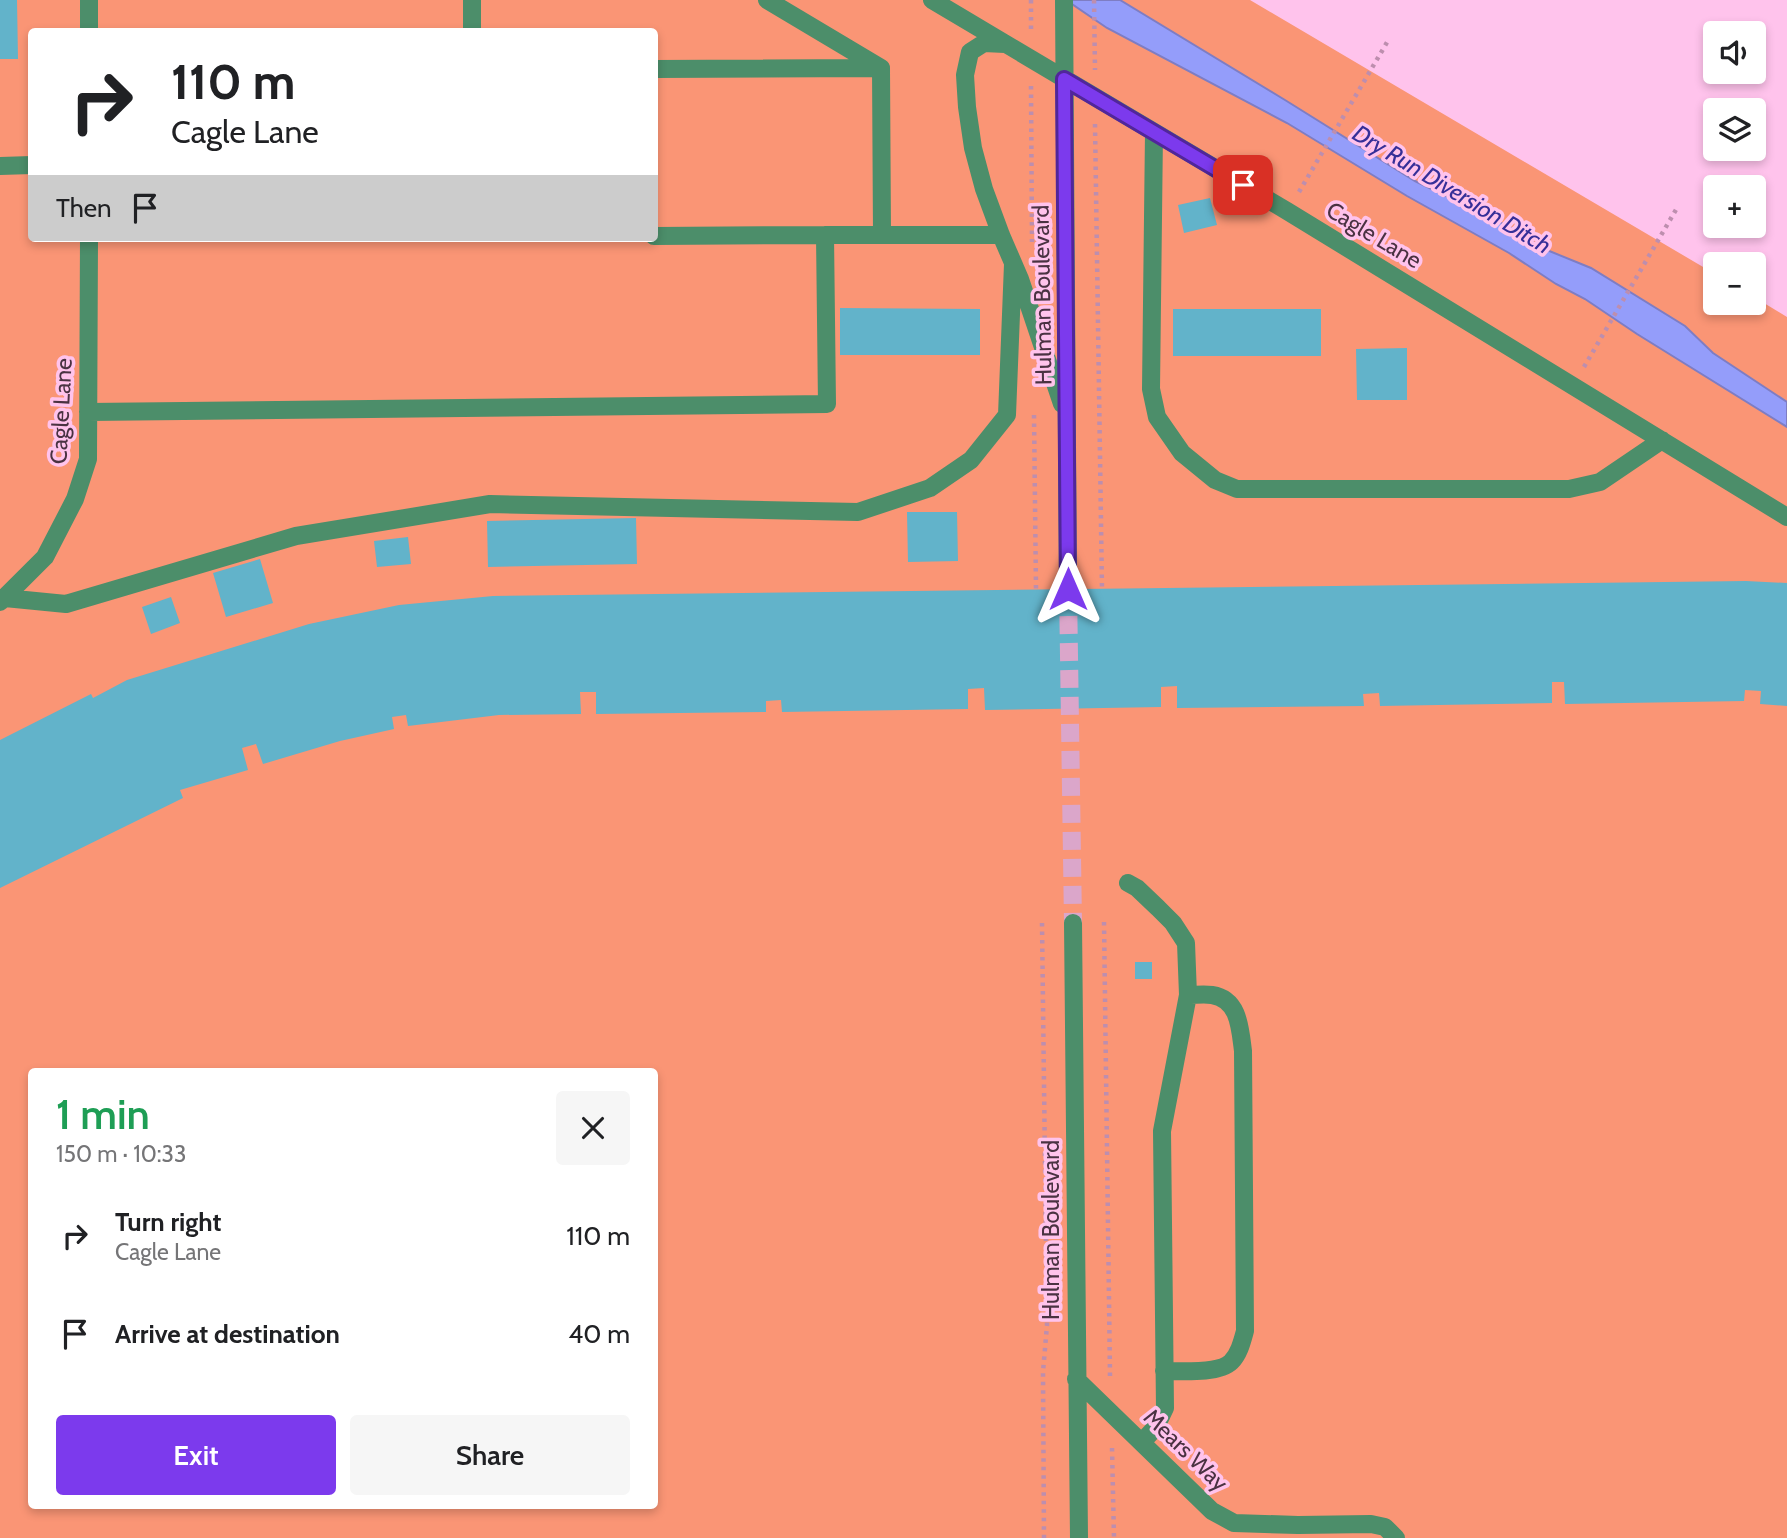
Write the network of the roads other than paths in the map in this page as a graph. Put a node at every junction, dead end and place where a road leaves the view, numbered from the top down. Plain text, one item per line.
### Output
1 (89, 0) edge
2 (472, 0) edge
3 (767, 0) edge
4 (932, 0) edge
5 (1064, 0) edge
6 (89, 28) edge
7 (472, 28) edge
8 (1005, 44) junction
9 (881, 68) junction
10 (658, 69) edge
11 (1064, 79) junction
12 (1154, 132) junction
13 (28, 165) edge
14 (0, 166) edge
15 (658, 236) edge
16 (825, 236) junction
17 (882, 236) junction
18 (1001, 236) junction
19 (89, 242) edge
20 (1013, 264) junction
21 (88, 412) junction
22 (1067, 418) junction
23 (1662, 440) junction
24 (1787, 517) edge
25 (1068, 589) tunnel mouth
26 (2, 600) edge
27 (1128, 883) dead end
28 (1073, 923) tunnel mouth
29 (1188, 995) junction
30 (1164, 1371) junction
31 (1076, 1379) junction
32 (1142, 1442) junction
33 (1246, 1531) edge
34 (1079, 1538) edge
35 (1396, 1538) edge

1 - 6 street
2 - 7 street
3 - 9 street
4 - 8 street, Cagle Lane
5 - 11 street, Hulman Boulevard
8 - 11 street, Cagle Lane
8 - 18 street
9 - 10 street
9 - 17 street
11 - 12 street, Cagle Lane
11 - 22 street, Hulman Boulevard
12 - 23 street, Cagle Lane
12 - 23 street
13 - 14 street
15 - 16 street
16 - 17 street
16 - 21 street
17 - 18 street
18 - 20 street
19 - 21 street, Cagle Lane
20 - 22 street
20 - 26 street
21 - 26 street, Cagle Lane
22 - 25 street, Hulman Boulevard
23 - 24 street, Cagle Lane
27 - 29 street
28 - 31 street, Hulman Boulevard
29 - 30 street
29 - 30 street
30 - 32 street
31 - 32 street, Mears Way
31 - 34 street, Hulman Boulevard
32 - 33 street, Mears Way
33 - 35 street, Mears Way

